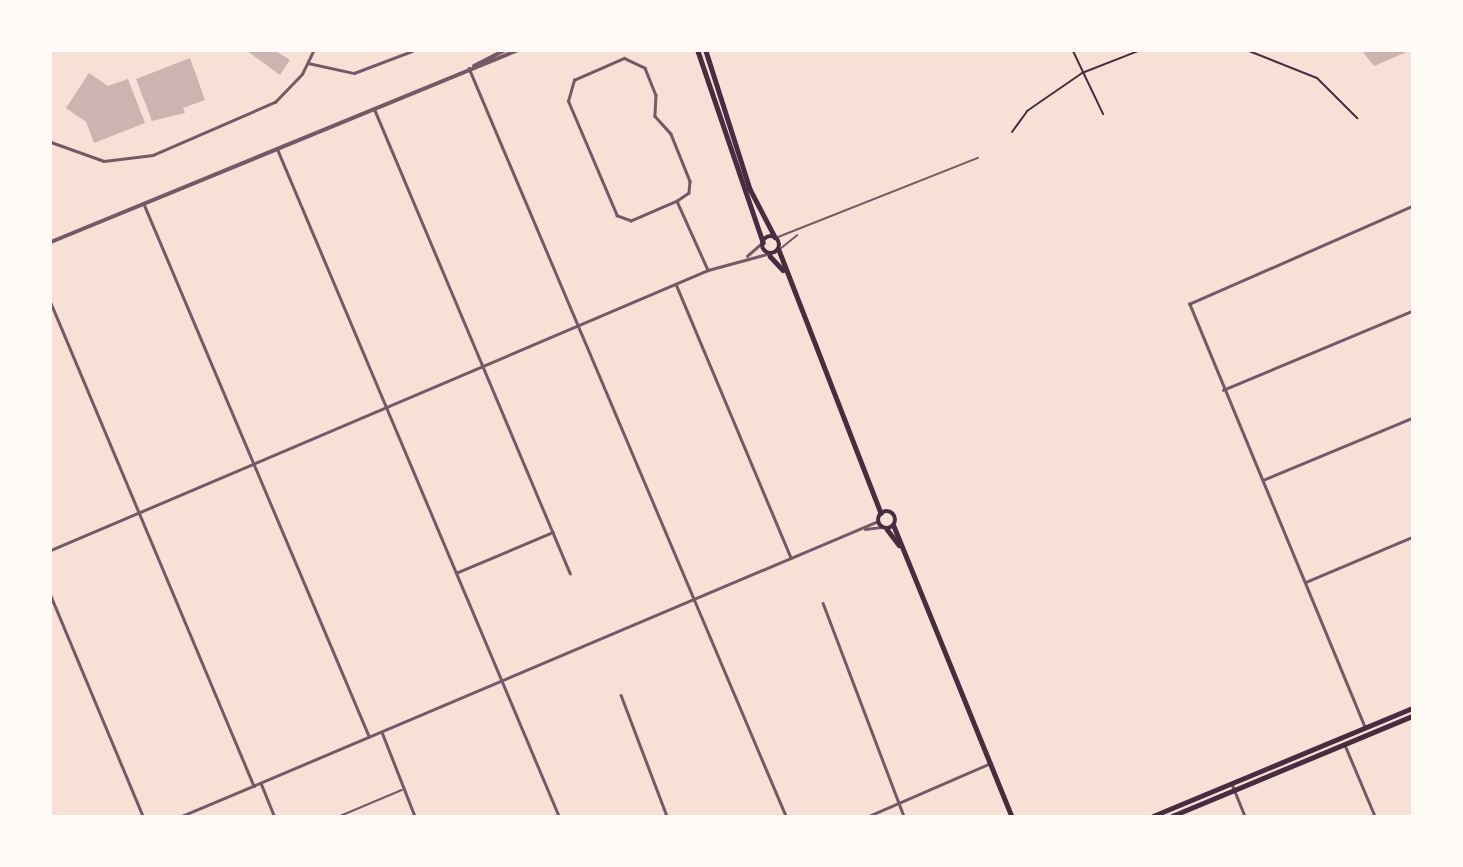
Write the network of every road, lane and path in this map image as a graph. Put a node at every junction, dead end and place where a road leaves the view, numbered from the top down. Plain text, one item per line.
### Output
1 (313, 51) edge
2 (412, 51) edge
3 (504, 51) edge
4 (516, 51) edge
5 (698, 51) edge
6 (706, 51) edge
7 (1073, 51) edge
8 (1138, 51) edge
9 (1249, 51) edge
10 (308, 64) junction
11 (471, 67) junction
12 (1082, 73) junction
13 (374, 108) junction
14 (1103, 114) dead end
15 (1357, 118) dead end
16 (1012, 132) dead end
17 (51, 142) edge
18 (277, 148) junction
19 (978, 158) dead end
20 (677, 201) junction
21 (144, 204) junction
22 (1412, 206) edge
23 (798, 234) junction
24 (775, 237) junction
25 (51, 242) edge
26 (762, 243) junction
27 (779, 249) junction
28 (768, 254) junction
29 (747, 256) junction
30 (708, 270) junction
31 (783, 270) junction
32 (676, 284) junction
33 (51, 303) edge
34 (1412, 311) edge
35 (580, 327) junction
36 (483, 368) junction
37 (1223, 390) junction
38 (387, 408) junction
39 (1412, 418) edge
40 (254, 465) junction
41 (1263, 480) junction
42 (877, 494) junction
43 (889, 511) junction
44 (139, 513) junction
45 (881, 513) junction
46 (878, 521) junction
47 (894, 526) junction
48 (884, 528) junction
49 (865, 529) junction
50 (553, 532) junction
51 (1412, 537) edge
52 (902, 549) junction
53 (51, 550) edge
54 (791, 558) junction
55 (456, 573) junction
56 (570, 573) dead end
57 (1305, 582) junction
58 (51, 596) edge
59 (694, 600) junction
60 (823, 603) dead end
61 (503, 680) junction
62 (621, 695) dead end
63 (1412, 709) edge
64 (1412, 716) edge
65 (1365, 727) junction
66 (382, 732) junction
67 (369, 737) junction
68 (1345, 745) junction
69 (991, 763) junction
70 (261, 783) junction
71 (1232, 784) junction
72 (254, 786) junction
73 (403, 790) junction
74 (1234, 791) junction
75 (899, 803) junction
76 (350, 814) edge
77 (143, 816) edge
78 (182, 816) edge
79 (274, 816) edge
80 (340, 816) edge
81 (415, 816) edge
82 (559, 816) edge
83 (667, 816) edge
84 (786, 816) edge
85 (869, 816) edge
86 (904, 816) edge
87 (1012, 816) edge
88 (1153, 816) edge
89 (1172, 816) edge
90 (1245, 816) edge
91 (1375, 816) edge

1 - 10 street
2 - 10 street
3 - 11 street
4 - 11 street
5 - 26 main road
6 - 24 main road
7 - 12 path
8 - 12 path
9 - 15 path
10 - 17 street
11 - 13 street
11 - 35 street
12 - 14 path
12 - 16 path
13 - 18 street
13 - 36 street
18 - 21 street
18 - 38 street
19 - 23 lane
20 - 20 street
20 - 30 street
21 - 25 street
21 - 40 street
22 - 37 street
23 - 24 lane
23 - 27 lane
24 - 26 main road
24 - 27 main road
26 - 28 main road
26 - 29 street
27 - 28 main road
27 - 31 main road
28 - 29 street
28 - 31 main road
29 - 30 street
30 - 32 street
31 - 42 main road
32 - 35 street
32 - 54 street
33 - 44 street
34 - 37 street
35 - 36 street
35 - 59 street
36 - 38 street
36 - 50 street
37 - 41 street
38 - 40 street
38 - 55 street
39 - 41 street
40 - 44 street
40 - 67 street
41 - 57 street
42 - 43 main road
42 - 45 main road
43 - 45 main road
43 - 47 main road
44 - 53 street
44 - 72 street
45 - 46 main road
46 - 48 main road
46 - 49 street
47 - 48 main road
47 - 52 main road
48 - 49 street
48 - 52 main road
49 - 54 street
50 - 55 street
50 - 56 street
51 - 57 street
52 - 69 main road
54 - 59 street
55 - 61 street
57 - 65 street
58 - 77 street
59 - 61 street
59 - 84 street
60 - 75 street
61 - 66 street
61 - 82 street
62 - 83 street
63 - 65 main road
64 - 68 main road
65 - 71 main road
66 - 67 street
66 - 73 street
67 - 70 street
68 - 74 main road
68 - 91 street
69 - 75 street
69 - 87 main road
70 - 72 street
70 - 79 street
71 - 74 street
71 - 88 main road
72 - 78 street
73 - 76 lane
73 - 81 street
74 - 89 main road
74 - 90 street
75 - 85 street
75 - 86 street
76 - 80 lane

